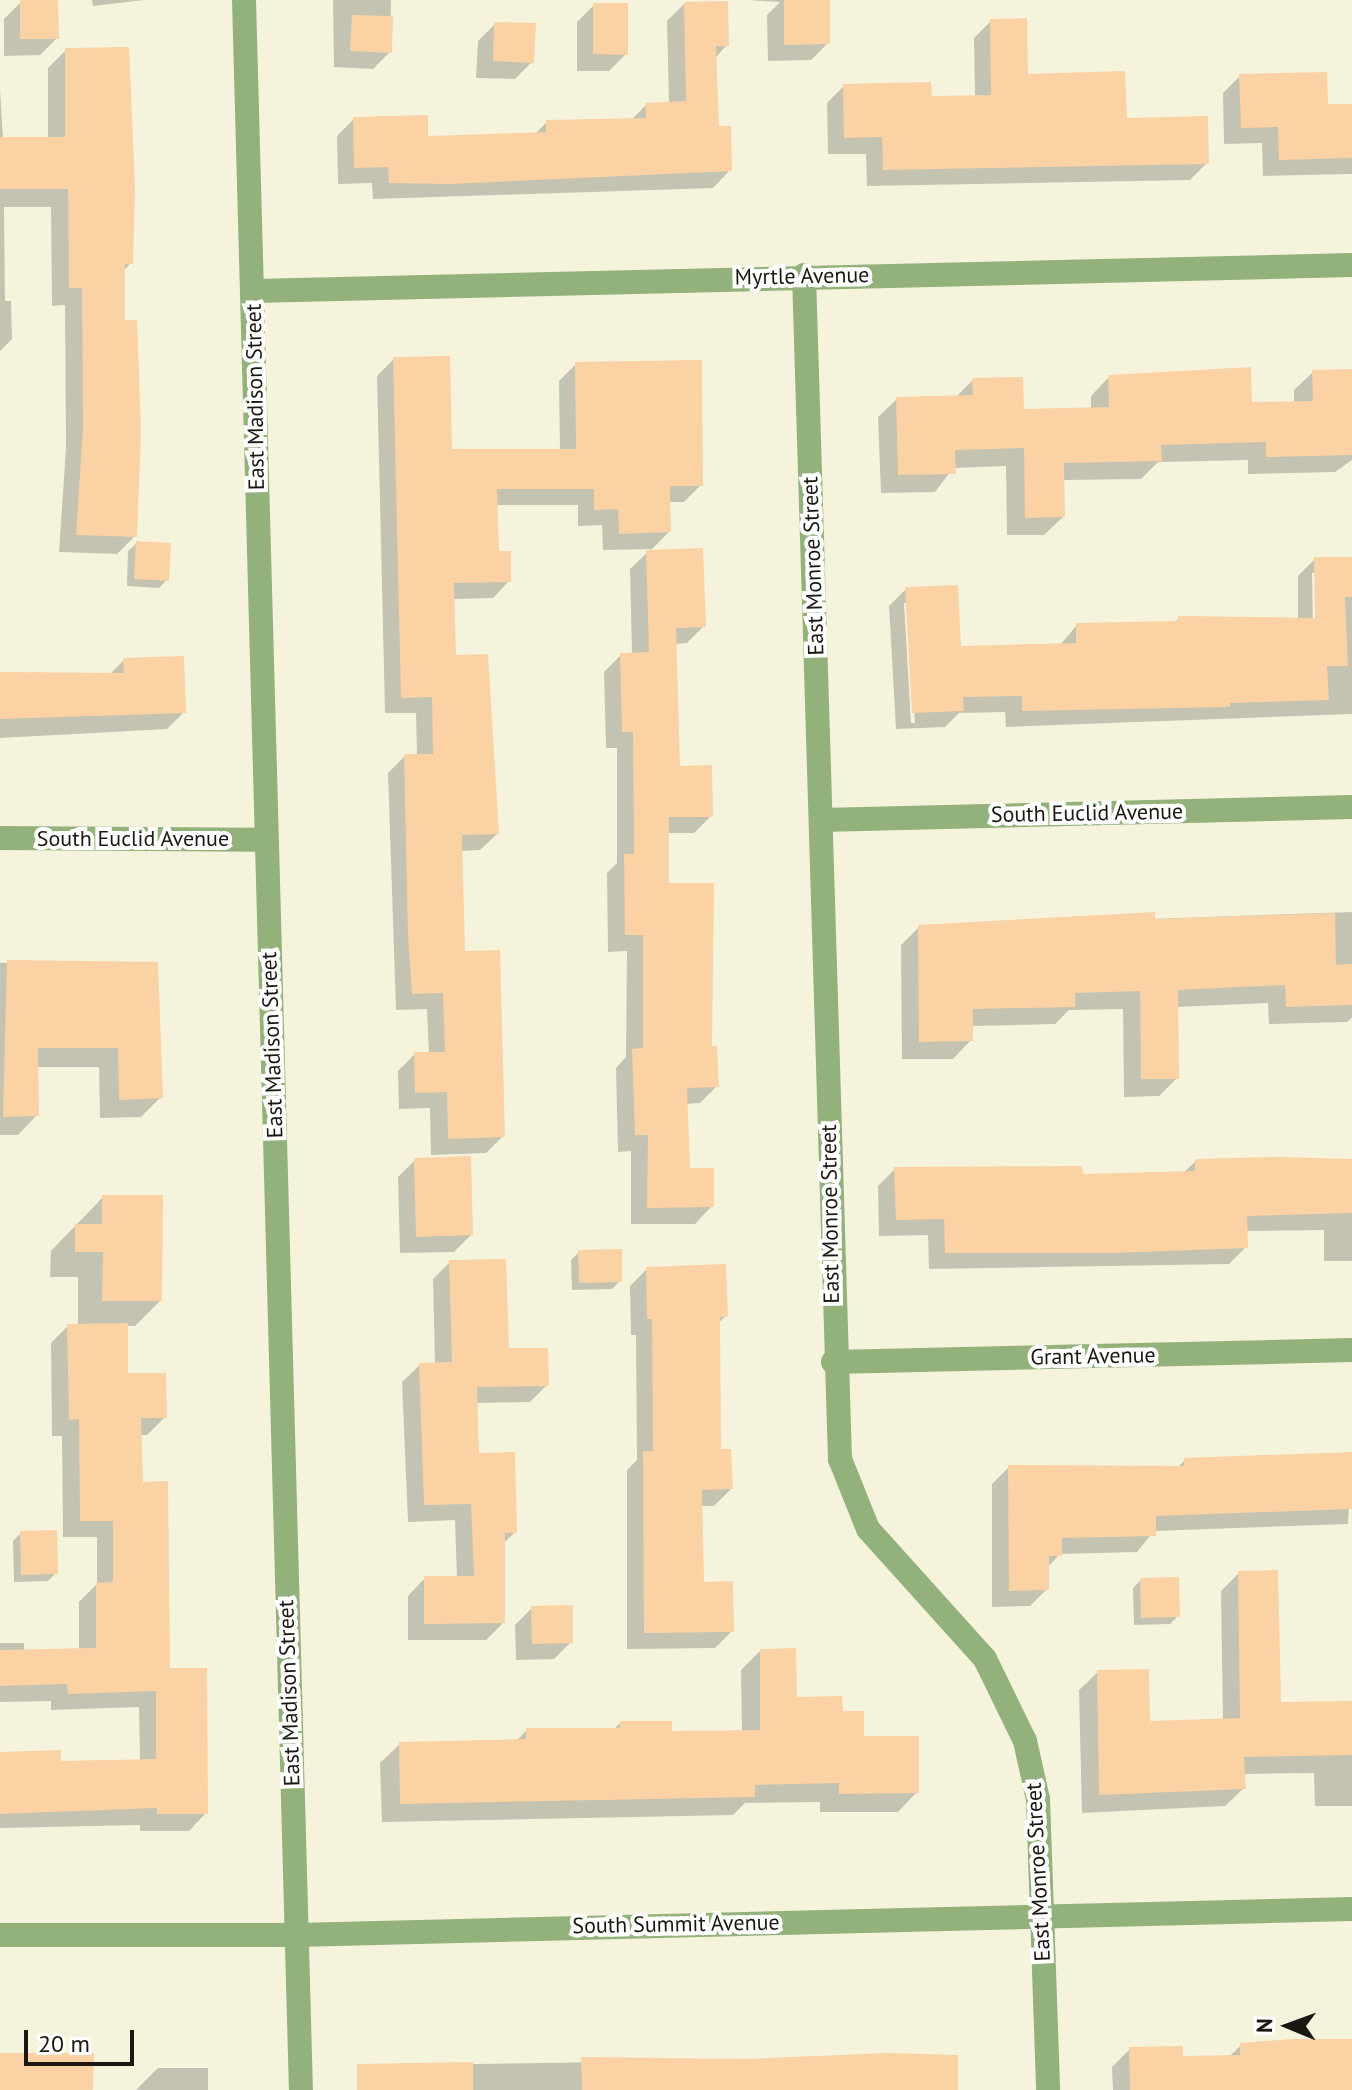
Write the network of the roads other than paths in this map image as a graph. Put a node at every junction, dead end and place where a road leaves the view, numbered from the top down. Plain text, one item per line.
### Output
1 (244, 0) edge
2 (1352, 265) edge
3 (804, 275) junction
4 (252, 291) junction
5 (1352, 807) edge
6 (821, 820) junction
7 (0, 838) edge
8 (266, 840) junction
9 (1352, 1350) edge
10 (833, 1362) junction
11 (1352, 1909) edge
12 (1042, 1916) junction
13 (0, 1935) edge
14 (296, 1935) junction
15 (301, 2090) edge
16 (1048, 2090) edge

1 - 4 street, East Madison Street
2 - 3 street, Myrtle Avenue
3 - 4 street, Myrtle Avenue
3 - 6 street, East Monroe Street
4 - 8 street, East Madison Street
5 - 6 street, South Euclid Avenue
6 - 10 street, East Monroe Street
7 - 8 street, South Euclid Avenue
8 - 14 street, East Madison Street
9 - 10 street, Grant Avenue
10 - 12 street, East Monroe Street
11 - 12 street, South Summit Avenue
12 - 14 street, South Summit Avenue
12 - 16 street, East Monroe Street
13 - 14 street, South Summit Avenue
14 - 15 street, East Madison Street

